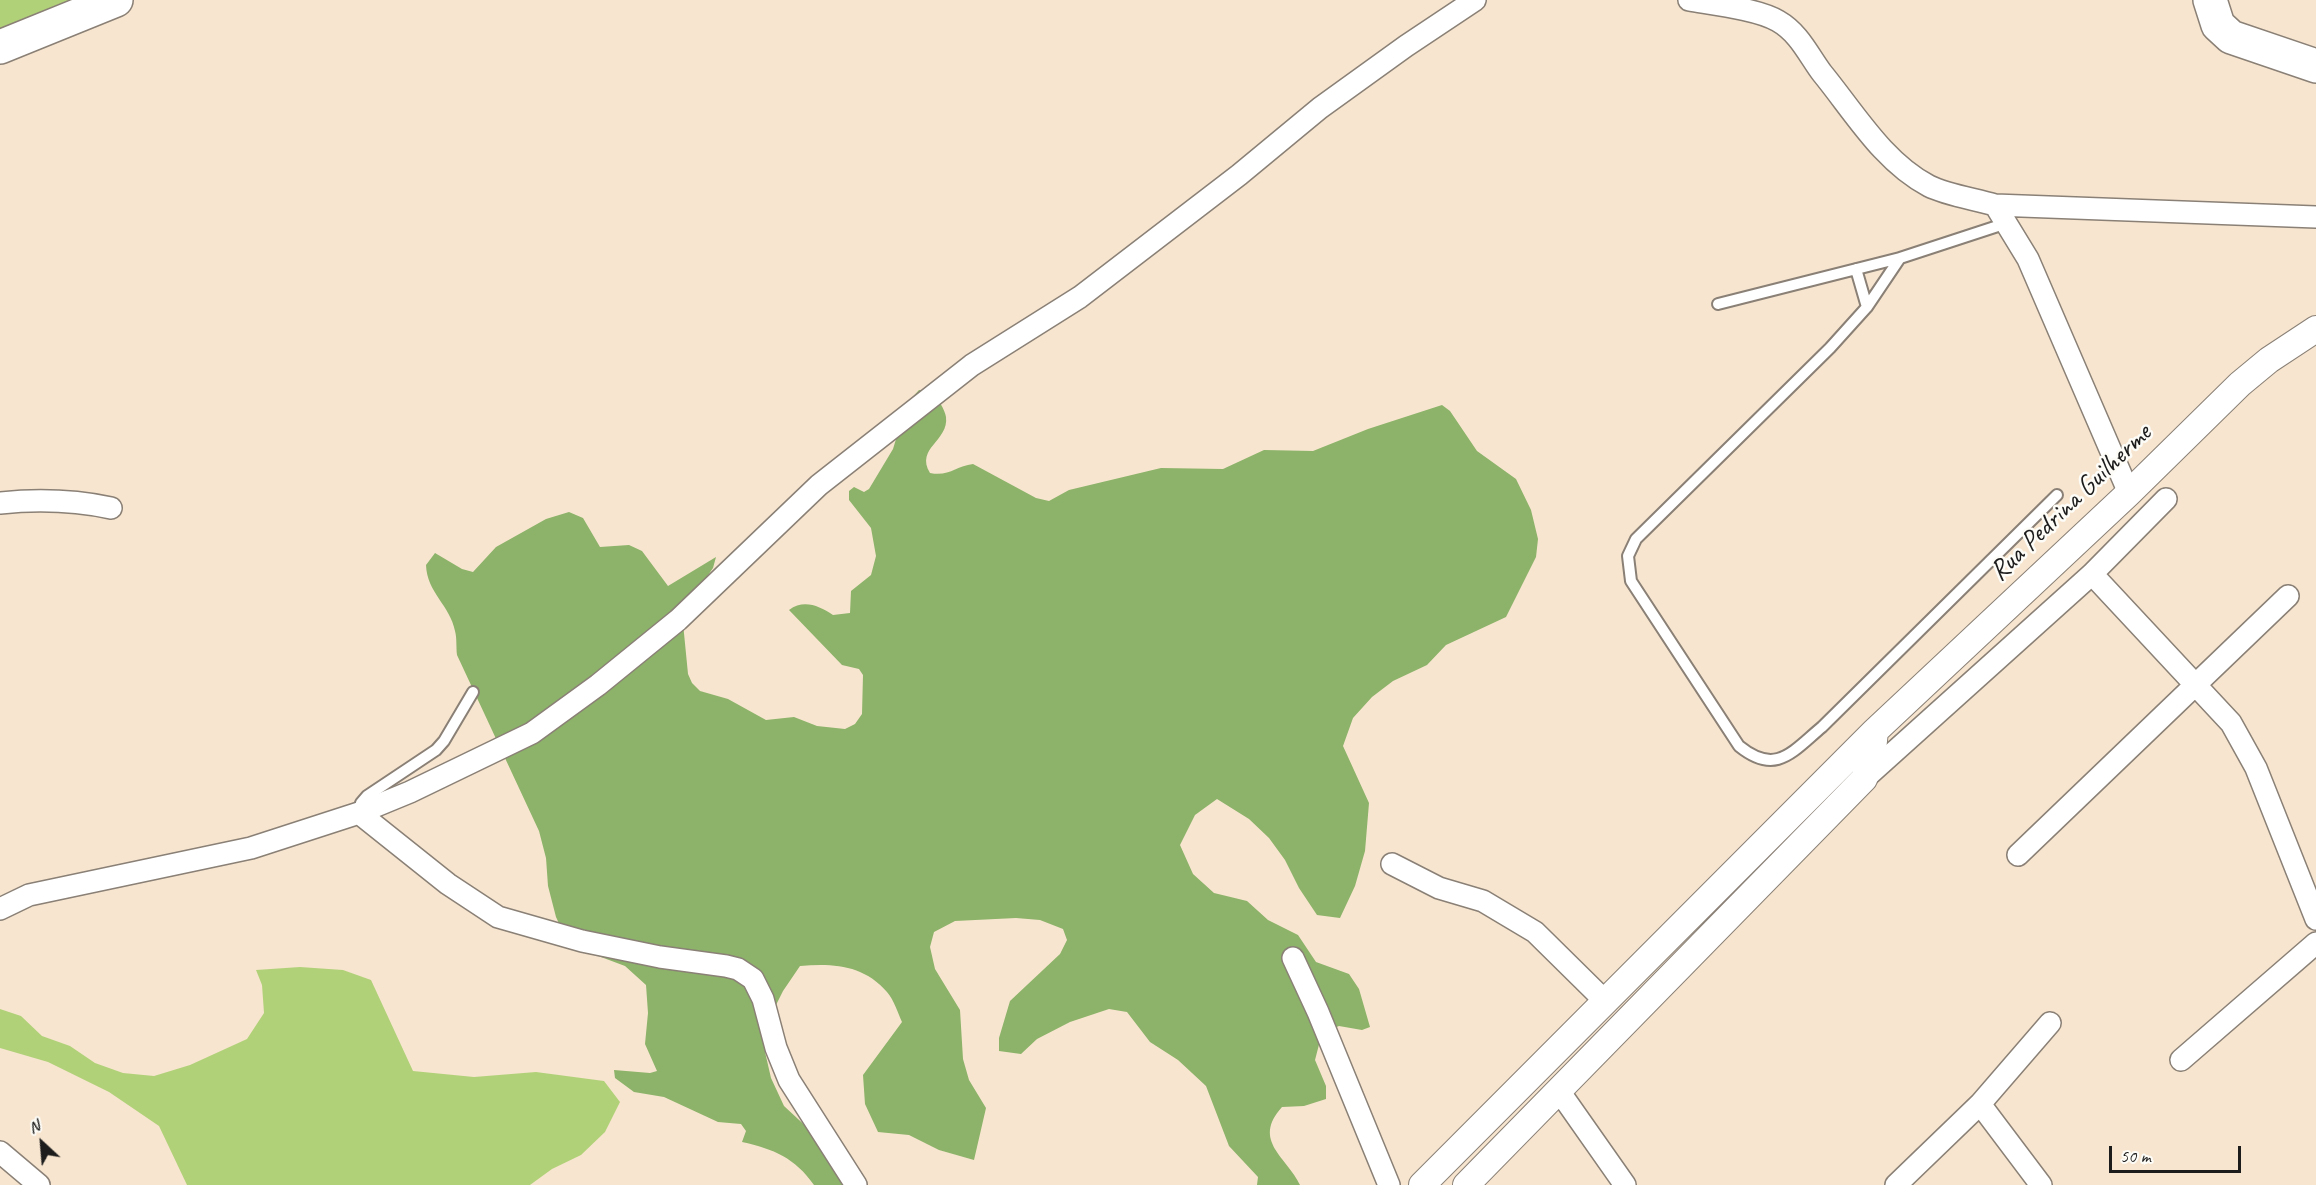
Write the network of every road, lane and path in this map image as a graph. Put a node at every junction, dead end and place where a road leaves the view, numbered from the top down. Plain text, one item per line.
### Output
1 (116, 0) edge
2 (1475, 0) edge
3 (1689, 0) edge
4 (2214, 4) edge
5 (0, 47) edge
6 (2316, 66) edge
7 (1995, 205) junction
8 (2316, 217) edge
9 (2007, 223) junction
10 (1900, 258) junction
11 (1856, 269) junction
12 (1718, 304) dead end
13 (1867, 307) junction
14 (2316, 329) edge
15 (2129, 493) junction
16 (2057, 495) dead end
17 (2166, 499) dead end
18 (0, 503) edge
19 (111, 508) dead end
20 (2092, 574) junction
21 (2289, 596) dead end
22 (2197, 685) junction
23 (473, 692) dead end
24 (1875, 731) junction
25 (1851, 756) junction
26 (1859, 785) junction
27 (359, 813) junction
28 (2018, 855) dead end
29 (1392, 864) dead end
30 (0, 909) edge
31 (2316, 919) edge
32 (2316, 943) edge
33 (1293, 958) dead end
34 (1606, 1002) junction
35 (2050, 1023) dead end
36 (2181, 1060) dead end
37 (1559, 1091) junction
38 (1980, 1104) junction
39 (0, 1152) edge
40 (39, 1185) edge
41 (856, 1185) edge
42 (1389, 1185) edge
43 (1422, 1185) edge
44 (1466, 1185) edge
45 (1625, 1185) edge
46 (1896, 1185) edge
47 (2041, 1185) edge

1 - 5 highway
2 - 27 street
3 - 7 street
4 - 6 highway
7 - 8 street
7 - 9 street
9 - 10 lane
9 - 15 street
10 - 11 lane
10 - 13 lane
11 - 12 lane
11 - 13 lane
13 - 16 lane
14 - 15 street, Rua Pedrina Guilherme
15 - 24 street, Rua Pedrina Guilherme
17 - 20 street
18 - 19 street
20 - 22 street
20 - 26 street
21 - 22 street
22 - 28 street
22 - 31 street
23 - 27 lane
24 - 25 street, Rua Pedrina Guilherme
24 - 26 street
25 - 26 street
25 - 34 street, Rua Pedrina Guilherme
26 - 37 street
27 - 30 street
27 - 41 street
29 - 34 street
32 - 36 street
33 - 42 street
34 - 43 street, Rua Pedrina Guilherme
35 - 38 street
37 - 44 street
37 - 45 street
38 - 46 street
38 - 47 street
39 - 40 street

